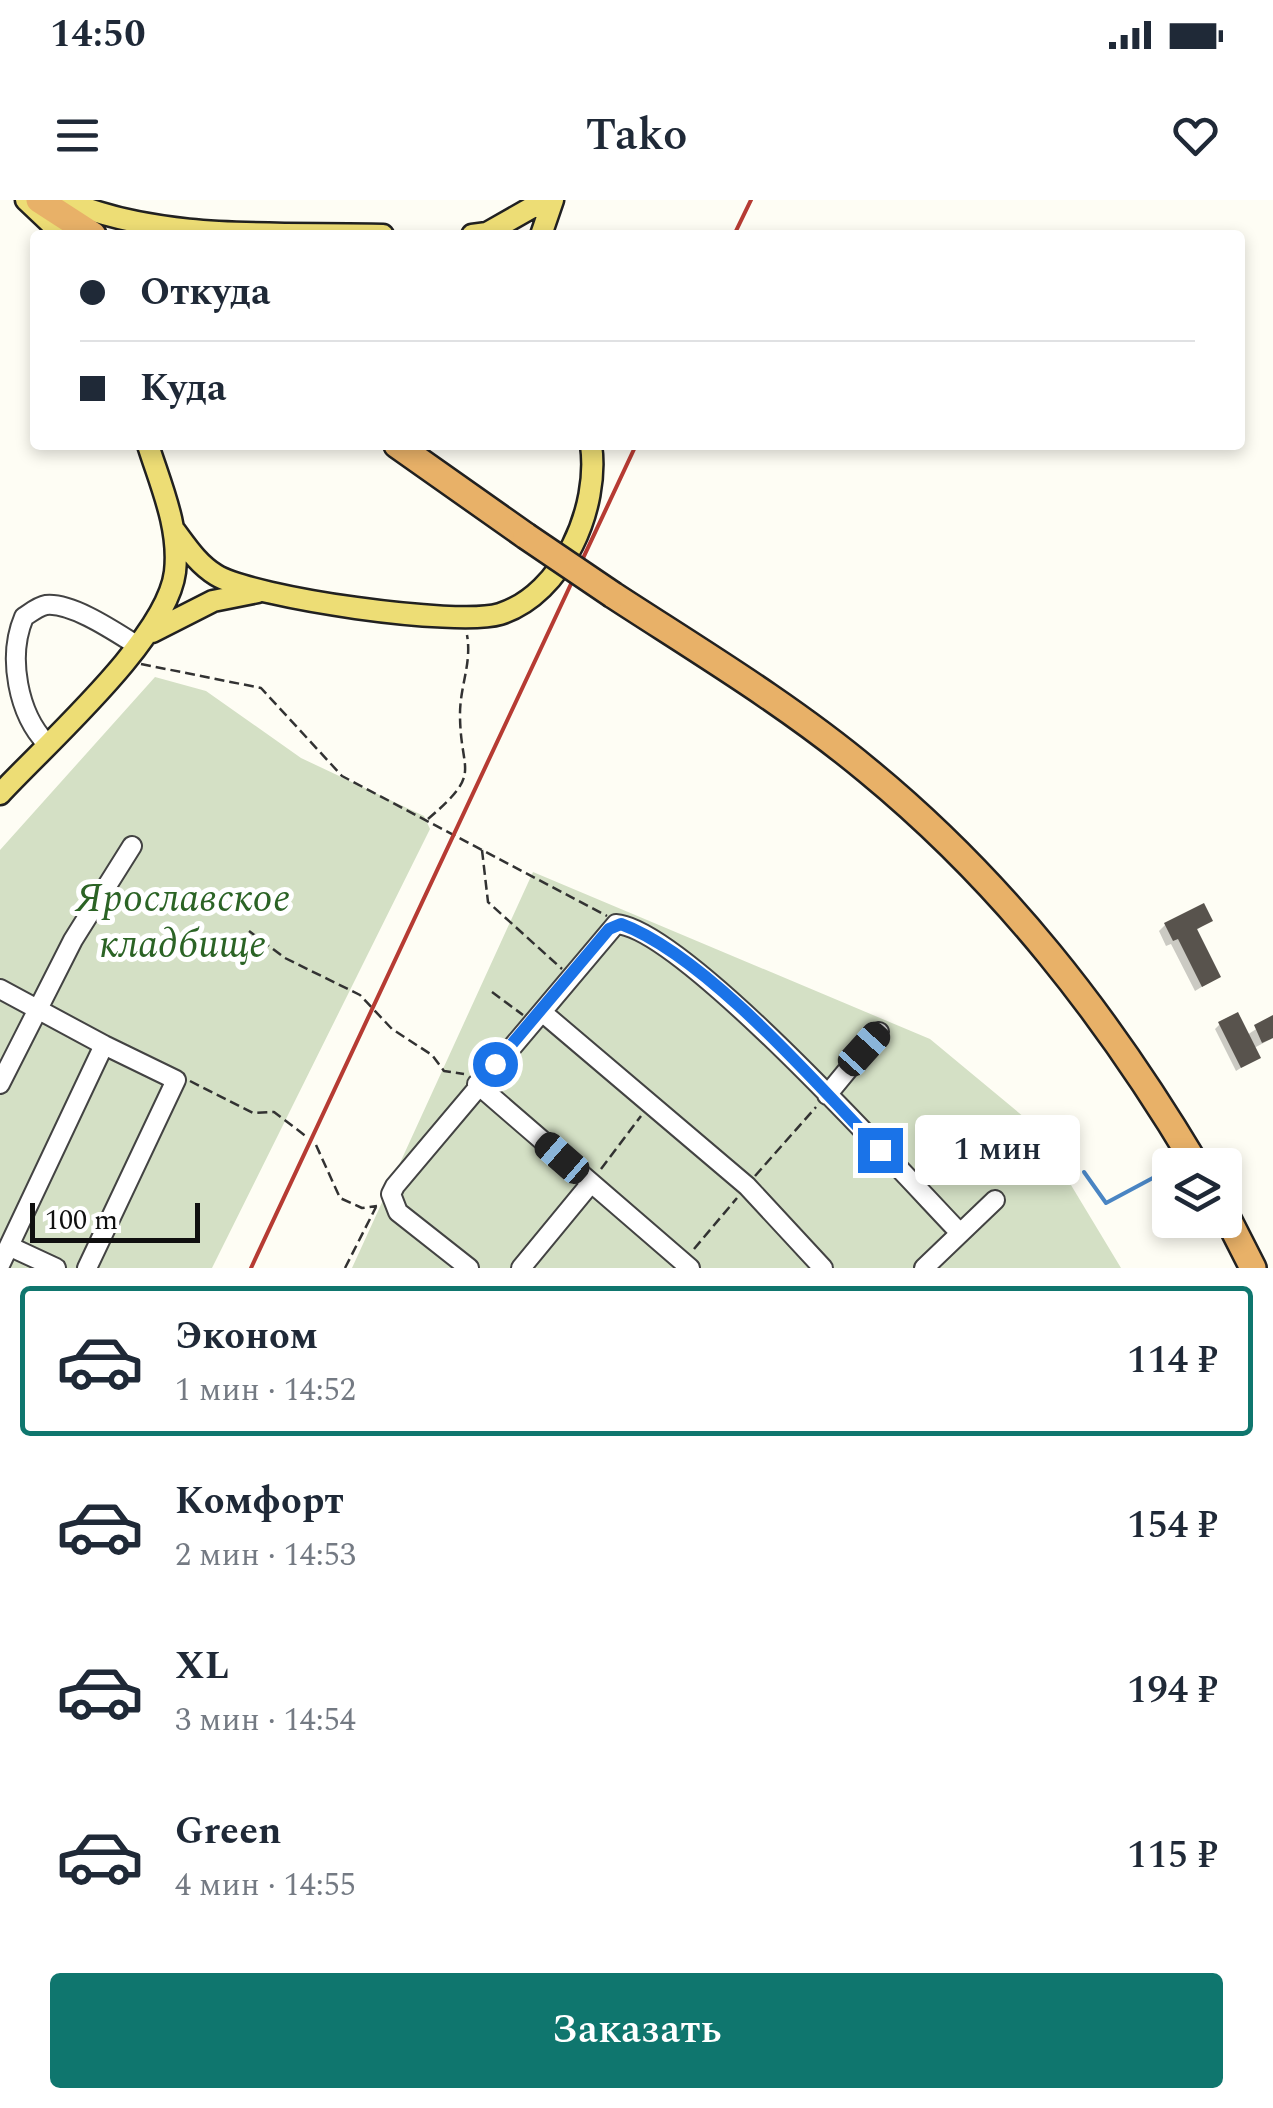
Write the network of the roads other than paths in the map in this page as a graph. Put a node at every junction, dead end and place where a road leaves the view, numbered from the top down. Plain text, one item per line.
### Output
1 (26, 200) edge
2 (38, 200) edge
3 (65, 200) edge
4 (545, 200) edge
5 (553, 200) edge
6 (57, 230) edge
7 (85, 230) edge
8 (188, 230) edge
9 (493, 230) edge
10 (543, 230) edge
11 (150, 450) edge
12 (403, 450) edge
13 (590, 450) edge
14 (175, 531) junction
15 (258, 592) junction
16 (142, 648) junction
17 (47, 744) junction
18 (0, 794) edge
19 (132, 846) dead end
20 (0, 989) edge
21 (37, 1008) junction
22 (537, 1017) junction
23 (879, 1032) dead end
24 (104, 1045) junction
25 (0, 1084) edge
26 (477, 1084) junction
27 (827, 1095) junction
28 (1185, 1148) edge
29 (591, 1182) junction
30 (995, 1200) dead end
31 (960, 1233) junction
32 (1238, 1238) edge
33 (7, 1245) edge
34 (0, 1265) edge
35 (684, 1266) edge
36 (56, 1268) edge
37 (86, 1268) edge
38 (468, 1268) edge
39 (521, 1268) edge
40 (823, 1268) edge
41 (924, 1268) edge
42 (1253, 1268) edge

1 - 6 main road
2 - 7 highway
3 - 8 main road
4 - 9 main road
5 - 10 main road
11 - 14 main road
12 - 28 highway, bridge
13 - 15 main road
14 - 15 main road
14 - 16 main road
15 - 16 main road
16 - 17 main road
16 - 17 lane
17 - 18 main road
19 - 21 lane
20 - 21 lane
21 - 24 lane
21 - 25 lane
22 - 26 lane
22 - 27 lane
22 - 40 lane
23 - 27 lane
24 - 33 lane
24 - 37 lane
26 - 29 lane
26 - 38 lane
27 - 31 lane
29 - 35 lane
29 - 39 lane
30 - 31 lane
31 - 41 lane
32 - 42 highway
33 - 34 lane
33 - 36 lane

